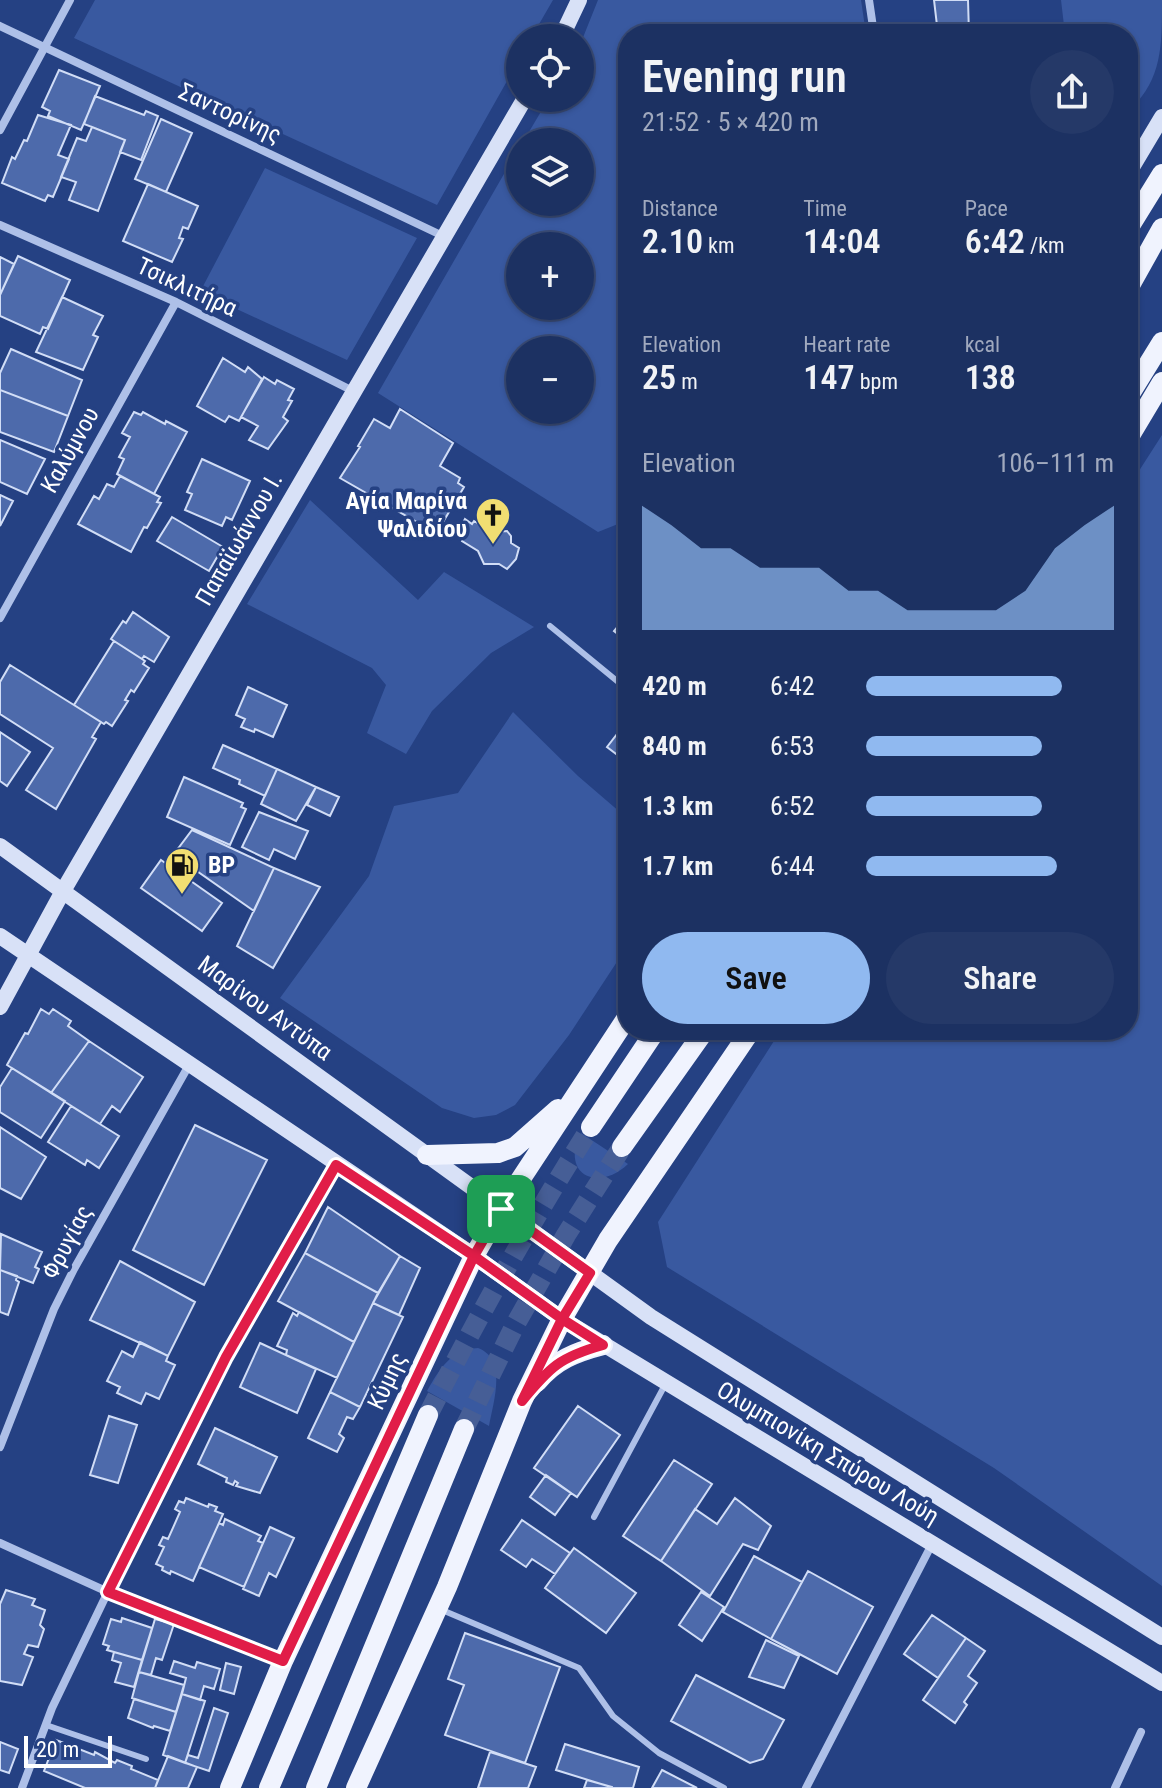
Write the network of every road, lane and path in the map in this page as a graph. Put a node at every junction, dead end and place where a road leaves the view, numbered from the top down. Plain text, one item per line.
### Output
1 (70, 0) edge
2 (579, 0) edge
3 (869, 0) edge
4 (568, 24) edge
5 (873, 24) edge
6 (0, 26) edge
7 (43, 47) junction
8 (517, 112) edge
9 (1162, 117) edge
10 (0, 130) edge
11 (1138, 157) edge
12 (1162, 174) edge
13 (1138, 213) edge
14 (0, 225) edge
15 (1162, 228) edge
16 (443, 236) junction
17 (1138, 271) edge
18 (176, 302) junction
19 (1162, 342) edge
20 (1138, 381) edge
21 (1162, 382) edge
22 (353, 391) junction
23 (1138, 422) edge
24 (0, 618) edge
25 (550, 626) dead end
26 (618, 682) edge
27 (0, 846) edge
28 (63, 891) junction
29 (0, 936) edge
30 (29, 956) junction
31 (0, 1007) edge
32 (618, 1031) edge
33 (649, 1040) edge
34 (698, 1040) edge
35 (744, 1040) edge
36 (189, 1065) junction
37 (579, 1090) junction
38 (591, 1127) tunnel mouth
39 (622, 1147) tunnel mouth
40 (427, 1155) junction
41 (336, 1165) junction
42 (501, 1209) junction
43 (474, 1256) junction
44 (590, 1273) junction
45 (562, 1319) junction
46 (603, 1345) junction
47 (666, 1383) junction
48 (522, 1401) junction
49 (428, 1415) tunnel mouth
50 (464, 1429) tunnel mouth
51 (0, 1447) edge
52 (594, 1517) dead end
53 (0, 1543) edge
54 (932, 1544) junction
55 (108, 1592) junction
56 (438, 1608) junction
57 (1162, 1637) edge
58 (283, 1661) junction
59 (1162, 1683) edge
60 (46, 1725) junction
61 (1141, 1732) dead end
62 (146, 1759) dead end
63 (22, 1788) edge
64 (230, 1788) edge
65 (269, 1788) edge
66 (316, 1788) edge
67 (356, 1788) edge
68 (724, 1788) edge
69 (806, 1788) edge
70 (1115, 1788) edge

1 - 7 street
2 - 4 street
3 - 5 street
6 - 7 street, Σαντορίνης
7 - 10 street
7 - 16 street, Σαντορίνης
8 - 16 street, Παπαϊωάννου Ι.
9 - 11 street
12 - 13 main road
14 - 18 street, Τσικλιτήρα
15 - 17 main road
16 - 22 street, Παπαϊωάννου Ι.
18 - 22 street, Τσικλιτήρα
18 - 24 street, Καλύμνου
19 - 20 main road
21 - 23 main road
22 - 28 street, Παπαϊωάννου Ι.
25 - 26 lane
27 - 28 street, Μαρίνου Αντύπα
28 - 30 street, Παπαϊωάννου Ι.
28 - 40 street, Μαρίνου Αντύπα
29 - 30 street
30 - 31 street, Παπαϊωάννου Ι.
30 - 36 street
32 - 37 main road, Κύμης
33 - 38 main road
34 - 39 main road
35 - 44 main road
36 - 41 street
36 - 51 street, Φρυγίας
37 - 40 main road
37 - 42 main road, Κύμης
40 - 42 street, Μαρίνου Αντύπα
41 - 43 street
41 - 55 street
42 - 43 main road, Κύμης
42 - 44 street, Ολυμπιονίκη Σπύρου Λούη
43 - 45 street, Ολυμπιονίκη Σπύρου Λούη
43 - 58 main road, Κύμης
44 - 45 main road
44 - 57 street, Ολυμπιονίκη Σπύρου Λούη
45 - 46 street, Ολυμπιονίκη Σπύρου Λούη
45 - 48 main road
46 - 47 street, Ολυμπιονίκη Σπύρου Λούη
46 - 48 main road
47 - 52 lane
47 - 54 street, Ολυμπιονίκη Σπύρου Λούη
48 - 56 main road
49 - 65 main road
50 - 66 main road
53 - 55 street
54 - 59 street, Ολυμπιονίκη Σπύρου Λούη
54 - 69 street
55 - 58 street
55 - 60 street
56 - 67 main road
56 - 68 lane
58 - 64 main road, Κύμης
60 - 62 lane
60 - 63 street
61 - 70 street

